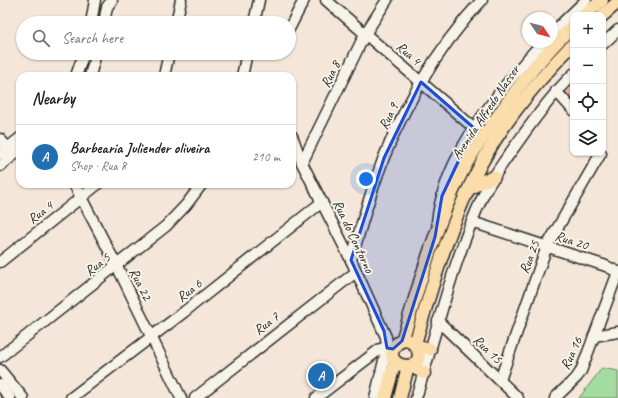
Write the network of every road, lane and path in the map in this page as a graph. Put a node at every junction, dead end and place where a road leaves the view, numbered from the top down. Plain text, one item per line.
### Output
1 (95, 0) edge
2 (106, 0) edge
3 (111, 0) edge
4 (182, 0) edge
5 (259, 0) edge
6 (304, 0) edge
7 (326, 0) edge
8 (387, 0) edge
9 (482, 0) edge
10 (602, 0) edge
11 (618, 2) edge
12 (580, 5) edge
13 (606, 13) edge
14 (92, 16) edge
15 (105, 16) edge
16 (178, 16) edge
17 (256, 16) edge
18 (296, 16) edge
19 (558, 27) edge
20 (570, 29) edge
21 (618, 30) edge
22 (365, 34) junction
23 (606, 41) edge
24 (570, 47) edge
25 (538, 48) edge
26 (82, 60) edge
27 (94, 60) edge
28 (167, 60) edge
29 (245, 60) edge
30 (77, 72) edge
31 (91, 72) edge
32 (165, 72) edge
33 (243, 72) edge
34 (570, 77) edge
35 (421, 82) junction
36 (556, 92) junction
37 (570, 107) edge
38 (474, 128) junction
39 (0, 139) edge
40 (16, 141) edge
41 (296, 147) edge
42 (8, 148) junction
43 (16, 153) edge
44 (0, 154) edge
45 (600, 156) edge
46 (302, 163) junction
47 (0, 166) edge
48 (494, 177) junction
49 (76, 188) edge
50 (93, 188) edge
51 (199, 188) edge
52 (469, 190) junction
53 (81, 198) junction
54 (322, 202) junction
55 (472, 222) junction
56 (435, 237) junction
57 (547, 246) junction
58 (351, 260) junction
59 (0, 262) edge
60 (117, 266) junction
61 (356, 272) junction
62 (618, 272) edge
63 (438, 321) junction
64 (618, 332) edge
65 (594, 336) junction
66 (151, 337) junction
67 (416, 345) junction
68 (394, 346) junction
69 (430, 349) junction
70 (0, 358) edge
71 (395, 362) junction
72 (410, 366) junction
73 (0, 370) edge
74 (424, 373) junction
75 (500, 380) junction
76 (0, 386) edge
77 (10, 398) edge
78 (23, 398) edge
79 (72, 398) edge
80 (181, 398) edge
81 (194, 398) edge
82 (316, 398) edge
83 (375, 398) edge
84 (385, 398) edge
85 (400, 398) edge
86 (416, 398) edge
87 (518, 398) edge
88 (556, 398) edge

1 - 14 street
2 - 3 street
3 - 15 street
4 - 16 street
5 - 17 street
6 - 18 street
7 - 22 street, Rua 4
8 - 22 street, Rua 8
9 - 35 street, Rua 9
10 - 12 main road
11 - 13 main road
12 - 19 street
20 - 56 main road, Avenida Alfredo Nasser
21 - 23 street
22 - 35 street, Rua 4
22 - 46 street, Rua 8
24 - 52 main road, Avenida Alfredo Nasser
25 - 38 street
26 - 30 street
27 - 31 street
28 - 32 street
29 - 33 street
34 - 36 street
35 - 38 street, Rua 4
35 - 58 street, Rua 9
36 - 37 street
36 - 48 street
38 - 56 street
39 - 42 street
40 - 42 street
41 - 46 street, Rua do Contorno
42 - 44 street
43 - 47 street
45 - 57 street, Rua 25
46 - 54 street, Rua do Contorno
48 - 52 main road
48 - 55 street
49 - 53 street, Rua 22
50 - 53 street, Rua 4
51 - 60 street, Rua 5
52 - 67 main road, Avenida Alfredo Nasser
53 - 59 street, Rua 4
53 - 60 street, Rua 22
54 - 58 street, Rua do Contorno
54 - 66 street, Rua 6
55 - 57 street, Rua 20
55 - 63 street
56 - 68 main road, Avenida Alfredo Nasser
57 - 62 street, Rua 20
57 - 75 street, Rua 25
58 - 61 street, Rua do Contorno
60 - 66 street, Rua 22
60 - 70 street, Rua 5
61 - 68 street, Rua do Contorno
61 - 81 street, Rua 7
62 - 65 street, Rua 16
63 - 69 street
63 - 75 street, Rua 15
64 - 65 street
65 - 88 street, Rua 16
66 - 79 street, Rua 6
66 - 80 street, Rua 22
67 - 68 main road
67 - 69 main road
67 - 72 main road
68 - 71 main road
68 - 82 street
68 - 83 street
69 - 74 street
71 - 72 main road
71 - 84 main road
72 - 74 main road
72 - 85 main road
73 - 78 street
74 - 86 street
75 - 87 street, Rua 15
76 - 77 street

